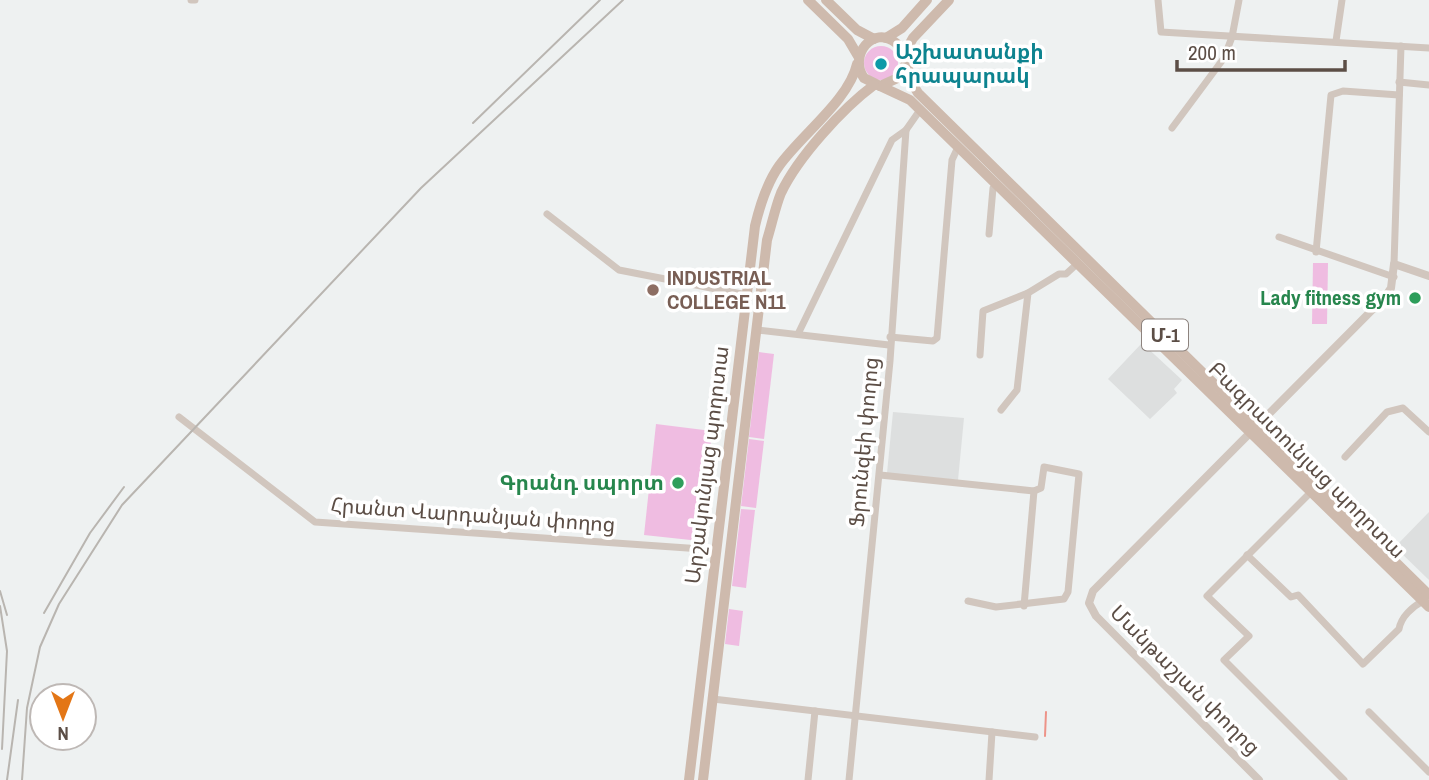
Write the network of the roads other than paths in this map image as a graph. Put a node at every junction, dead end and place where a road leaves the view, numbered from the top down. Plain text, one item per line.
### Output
1 (808, 0) edge
2 (826, 0) edge
3 (927, 0) edge
4 (949, 0) edge
5 (1158, 0) edge
6 (1240, 0) edge
7 (1342, 0) edge
8 (1232, 37) junction
9 (880, 39) junction
10 (1336, 41) junction
11 (1401, 46) junction
12 (1429, 48) edge
13 (858, 59) junction
14 (905, 59) junction
15 (1399, 82) junction
16 (877, 85) junction
17 (1429, 85) edge
18 (1399, 95) junction
19 (920, 110) junction
20 (1172, 128) dead end
21 (905, 130) junction
22 (958, 147) junction
23 (769, 184) junction
24 (997, 185) junction
25 (782, 191) junction
26 (547, 214) dead end
27 (989, 234) dead end
28 (1279, 237) dead end
29 (1317, 253) junction
30 (1078, 263) junction
31 (1394, 264) junction
32 (1429, 276) edge
33 (1394, 277) junction
34 (1028, 293) junction
35 (747, 295) junction
36 (760, 298) junction
37 (757, 330) junction
38 (797, 334) junction
39 (889, 341) junction
40 (980, 355) dead end
41 (1001, 410) dead end
42 (179, 417) dead end
43 (1254, 428) junction
44 (1429, 432) edge
45 (1345, 457) dead end
46 (880, 475) junction
47 (1034, 491) junction
48 (1312, 491) junction
49 (716, 550) junction
50 (730, 552) junction
51 (1247, 555) junction
52 (968, 601) dead end
53 (1427, 601) edge
54 (1024, 606) junction
55 (713, 699) junction
56 (815, 711) junction
57 (1369, 712) dead end
58 (855, 716) junction
59 (992, 732) junction
60 (1035, 737) dead end
61 (1429, 772) edge
62 (689, 780) edge
63 (703, 780) edge
64 (808, 780) edge
65 (849, 780) edge
66 (989, 780) edge
67 (1259, 780) edge
68 (1344, 780) edge

1 - 13 main road
2 - 9 main road
3 - 9 main road
4 - 14 main road
5 - 8 street
6 - 8 street
7 - 10 street
8 - 10 street
8 - 20 street
9 - 13 main road
9 - 14 main road
10 - 11 street
11 - 12 street
11 - 15 street
13 - 16 main road
13 - 23 main road, Արշակունյաց պողոտա
14 - 16 main road
14 - 43 main road, Բագրատունյաց պողոտա / Մ-1
15 - 17 street
15 - 18 street
16 - 19 main road, Բագրատունյաց պողոտա / Մ-1
16 - 25 main road, Արշակունյաց պողոտա
18 - 29 street
18 - 31 street
19 - 21 street
19 - 22 main road, Բագրատունյաց պողոտա / Մ-1
21 - 38 street
21 - 39 street, Ֆրունզեի փողոց
22 - 24 main road, Բագրատունյաց պողոտա / Մ-1
22 - 39 street
23 - 25 main road
23 - 35 main road, Արշակունյաց պողոտա
24 - 27 street
24 - 30 main road, Բագրատունյաց պողոտա / Մ-1
25 - 36 main road, Արշակունյաց պողոտա
26 - 35 street
28 - 29 street
29 - 33 street
30 - 34 street
30 - 43 main road, Բագրատունյաց պողոտա / Մ-1
31 - 32 street
31 - 33 street
33 - 43 street
34 - 40 street
34 - 41 street
35 - 36 main road
35 - 49 main road, Արշակունյաց պողոտա
36 - 37 main road, Արշակունյաց պողոտա
37 - 38 street
37 - 50 main road, Արշակունյաց պողոտա
38 - 39 street
39 - 46 street, Ֆրունզեի փողոց
42 - 49 street, Հրանտ Վարդանյան փողոց
43 - 48 main road, Բագրատունյաց պողոտա / Մ-1
43 - 53 main road, Բագրատունյաց պողոտա / Մ-1
43 - 67 street, Մանթաշյան փողոց
44 - 45 street
46 - 47 street
46 - 58 street, Ֆրունզեի փողոց
47 - 54 street
47 - 54 street
48 - 51 street
48 - 53 main road, Բագրատունյաց պողոտա / Մ-1
49 - 50 main road
49 - 62 main road, Արշակունյաց պողոտա
50 - 55 main road, Արշակունյաց պողոտա
51 - 53 street
51 - 68 street
52 - 54 street
55 - 56 street
55 - 63 main road, Արշակունյաց պողոտա
56 - 58 street
56 - 64 street
57 - 61 street
58 - 59 street
58 - 65 street, Ֆրունզեի փողոց
59 - 60 street
59 - 66 street

